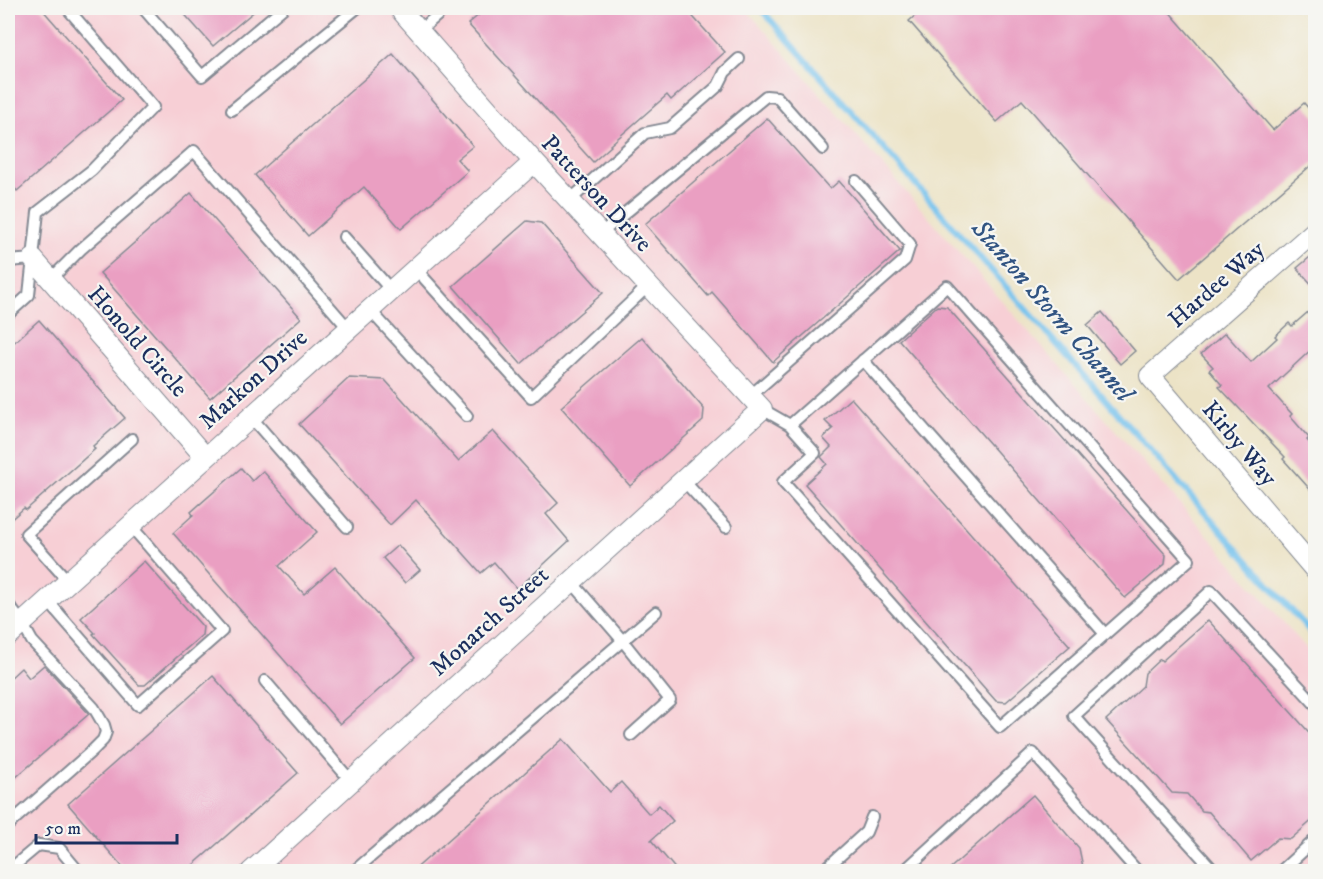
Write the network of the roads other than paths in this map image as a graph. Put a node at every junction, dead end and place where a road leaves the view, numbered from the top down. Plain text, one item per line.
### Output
1 (67, 8) edge
2 (143, 8) edge
3 (283, 8) edge
4 (357, 8) edge
5 (399, 8) edge
6 (446, 8) edge
7 (419, 31) junction
8 (739, 59) dead end
9 (232, 110) dead end
10 (823, 149) dead end
11 (534, 162) junction
12 (856, 181) dead end
13 (569, 201) junction
14 (1316, 230) edge
15 (600, 234) junction
16 (344, 237) dead end
17 (33, 259) junction
18 (8, 261) edge
19 (416, 268) junction
20 (51, 279) junction
21 (648, 286) junction
22 (391, 290) junction
23 (369, 309) junction
24 (8, 315) edge
25 (348, 328) junction
26 (863, 360) junction
27 (1150, 376) joint
28 (756, 402) junction
29 (250, 416) junction
30 (467, 416) dead end
31 (790, 425) junction
32 (132, 439) dead end
33 (204, 457) junction
34 (683, 480) junction
35 (130, 525) junction
36 (347, 527) dead end
37 (726, 527) dead end
38 (1316, 571) edge
39 (68, 581) junction
40 (572, 581) junction
41 (47, 600) junction
42 (8, 604) edge
43 (656, 612) dead end
44 (15, 629) edge
45 (1105, 634) junction
46 (622, 640) junction
47 (266, 681) dead end
48 (1316, 705) edge
49 (631, 735) dead end
50 (351, 781) junction
51 (872, 817) dead end
52 (8, 825) edge
53 (1316, 839) edge
54 (8, 871) edge
55 (80, 872) edge
56 (251, 872) edge
57 (353, 872) edge
58 (822, 872) edge
59 (903, 872) edge
60 (1138, 872) edge
61 (1215, 872) edge
62 (1280, 872) edge

1 - 17 lane
2 - 3 lane
4 - 9 lane
5 - 7 street, Patterson Drive
6 - 7 lane
7 - 11 street, Patterson Drive
8 - 13 lane
10 - 15 lane
11 - 13 street, Patterson Drive
11 - 19 street, Markon Drive
12 - 28 lane
13 - 15 street, Patterson Drive
14 - 27 street, Hardee Way
15 - 21 street, Patterson Drive
16 - 22 lane
17 - 18 lane
17 - 20 street, Honold Circle
17 - 24 lane
19 - 21 lane
19 - 22 street, Markon Drive
20 - 25 lane
20 - 33 street, Honold Circle
21 - 28 street, Patterson Drive
22 - 23 street, Markon Drive
23 - 25 street, Markon Drive
23 - 30 lane
25 - 29 street, Markon Drive
26 - 31 lane
26 - 45 lane
26 - 45 lane
27 - 38 street, Kirby Way
28 - 31 lane
28 - 34 street, Monarch Street
29 - 33 street, Markon Drive
29 - 36 lane
31 - 45 lane
32 - 39 lane
33 - 35 street, Markon Drive
34 - 37 lane
34 - 40 street, Monarch Street
35 - 39 street, Markon Drive
35 - 41 lane
39 - 41 street, Markon Drive
40 - 46 lane
40 - 50 street, Monarch Street
41 - 44 street, Markon Drive
42 - 44 lane
43 - 46 lane
44 - 52 lane
46 - 49 lane
46 - 57 lane
47 - 50 lane
48 - 61 lane
50 - 56 street, Monarch Street
51 - 58 lane
53 - 62 lane
54 - 55 lane
59 - 60 lane

